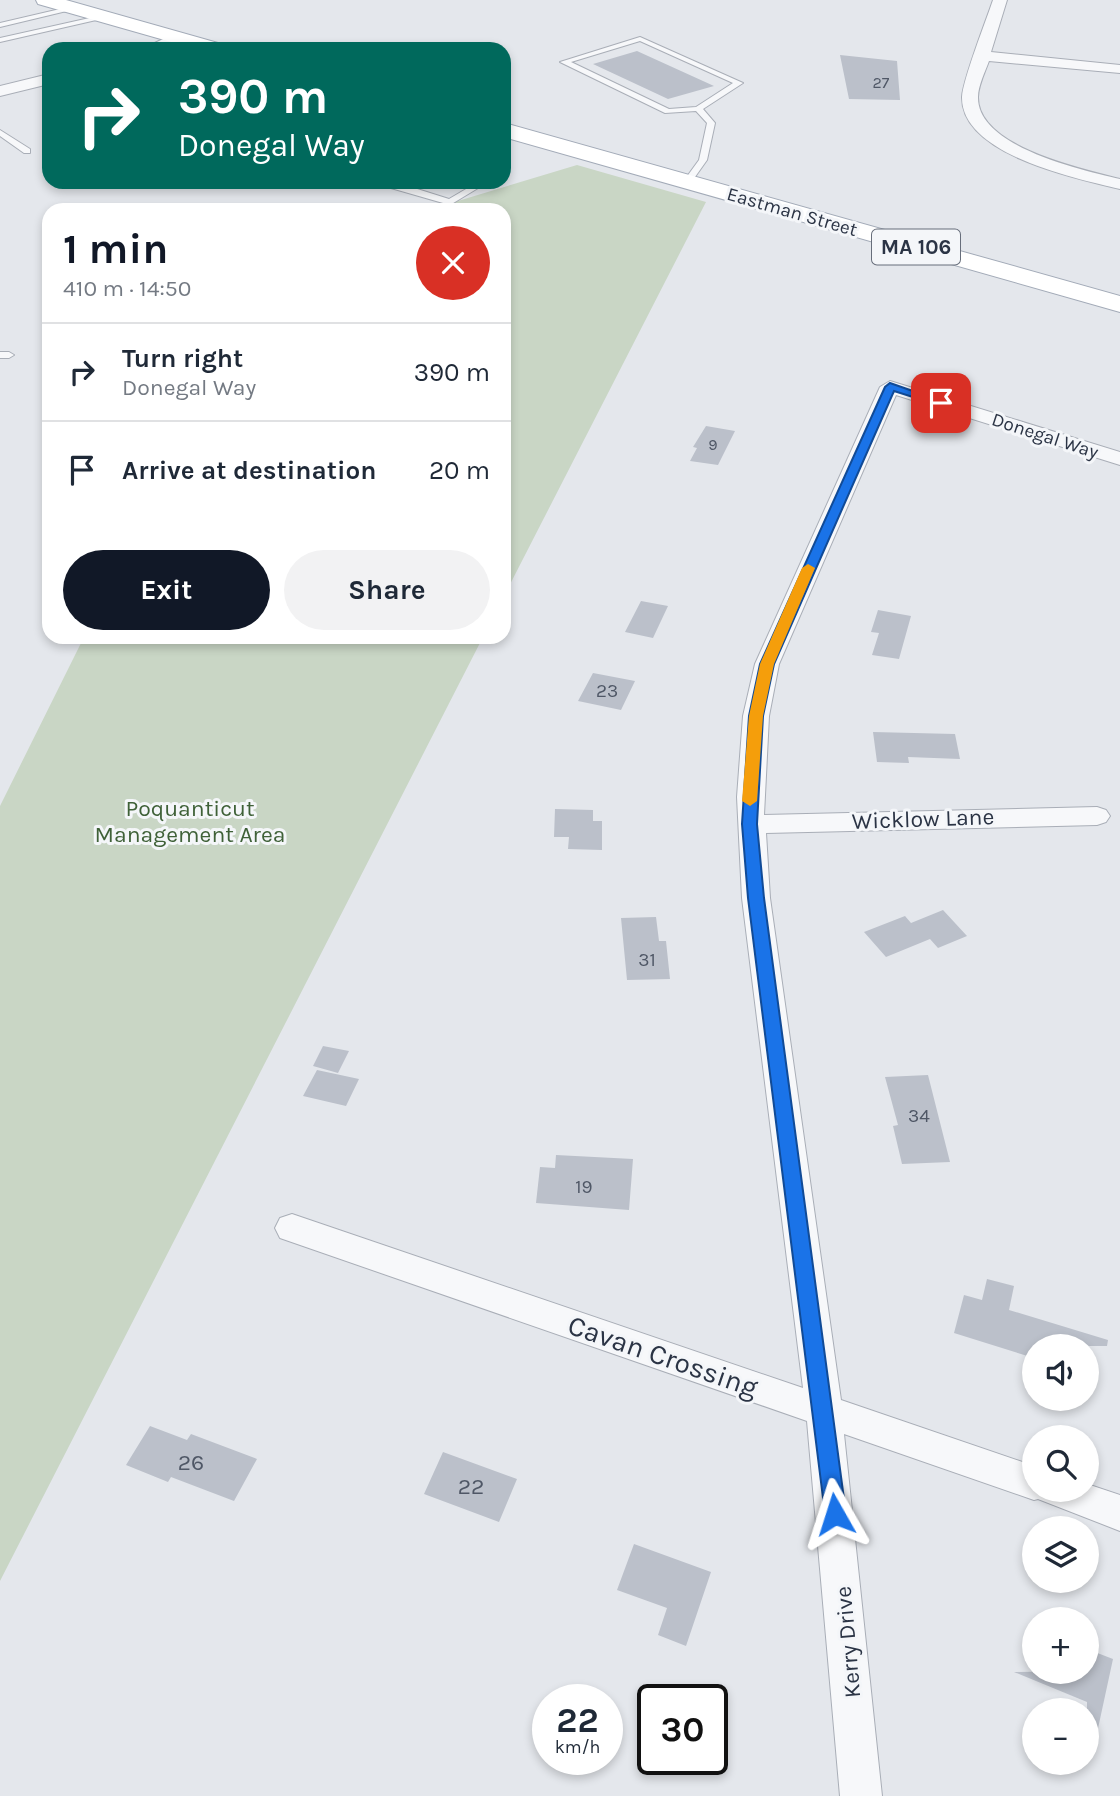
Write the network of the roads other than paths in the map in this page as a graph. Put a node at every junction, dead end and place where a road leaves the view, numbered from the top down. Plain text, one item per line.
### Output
1 (45, 0) edge
2 (1000, 0) edge
3 (73, 8) junction
4 (103, 17) junction
5 (0, 24) edge
6 (176, 37) junction
7 (0, 40) edge
8 (165, 42) edge
9 (194, 42) edge
10 (983, 56) junction
11 (1120, 69) edge
12 (42, 81) edge
13 (0, 90) edge
14 (698, 109) junction
15 (0, 132) edge
16 (511, 132) edge
17 (27, 151) dead end
18 (687, 182) junction
19 (1120, 184) edge
20 (404, 189) edge
21 (472, 189) edge
22 (1120, 304) edge
23 (890, 387) joint
24 (1120, 459) edge
25 (1097, 816) dead end
26 (750, 824) junction
27 (292, 1228) dead end
28 (824, 1411) junction
29 (1022, 1479) edge
30 (1089, 1502) edge
31 (1120, 1513) edge
32 (861, 1796) edge

1 - 3 main road
2 - 10 street
3 - 4 main road
3 - 5 lane
4 - 6 main road
4 - 7 lane
6 - 8 street
6 - 9 main road
10 - 11 street
10 - 19 street
12 - 13 street
14 - 14 lane
14 - 18 lane
15 - 17 lane
16 - 18 main road, Eastman Street / MA 106
18 - 22 main road, Eastman Street / MA 106
20 - 21 lane
23 - 24 street, Donegal Way
23 - 26 street, Kerry Drive
25 - 26 street, Wicklow Lane
26 - 28 street, Kerry Drive
27 - 28 street, Cavan Crossing
28 - 29 street, Cavan Crossing
28 - 32 street, Kerry Drive
30 - 31 street

